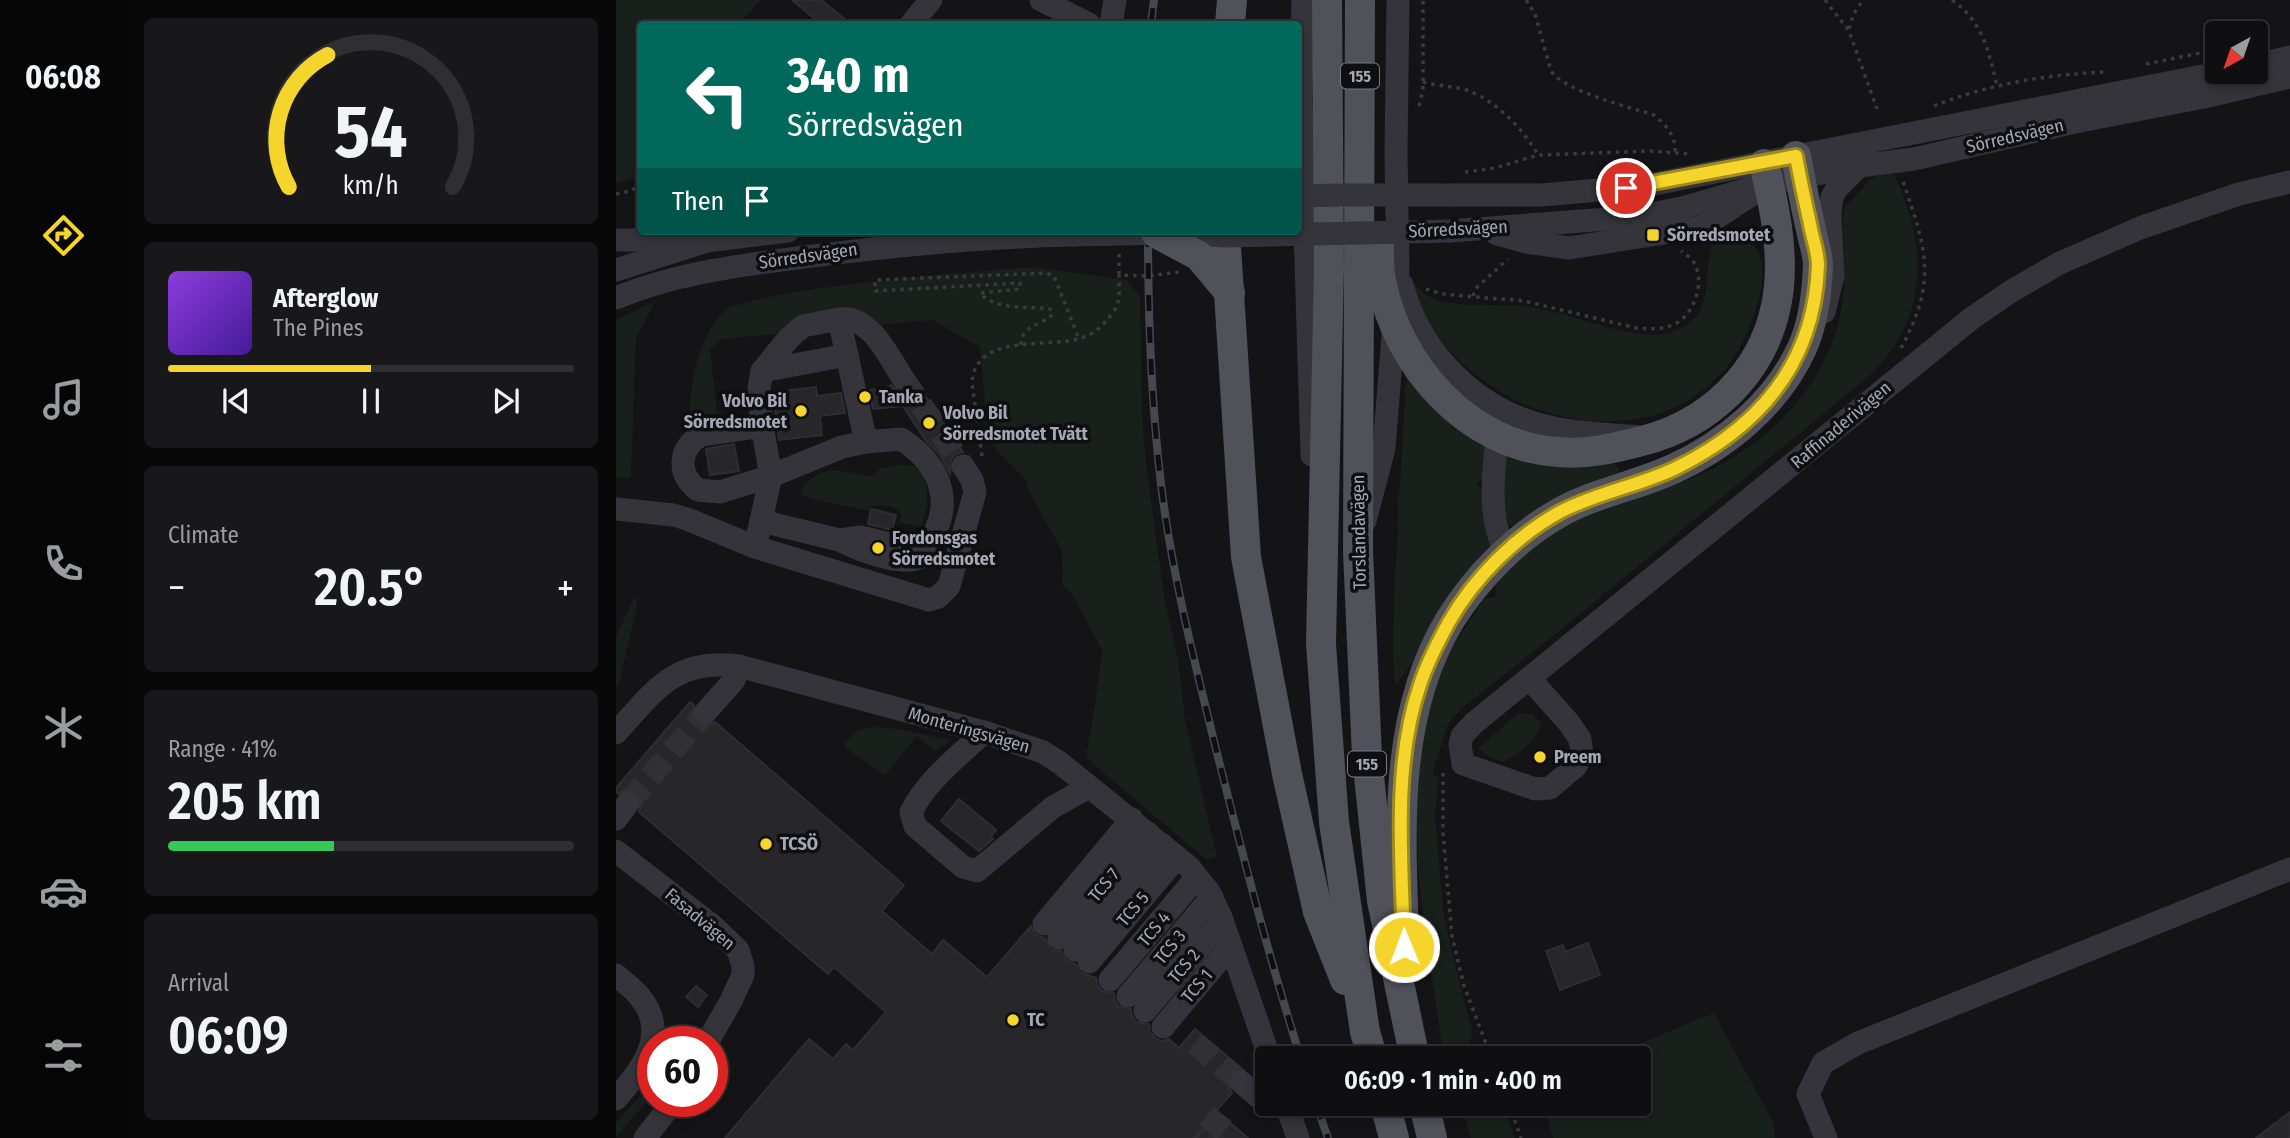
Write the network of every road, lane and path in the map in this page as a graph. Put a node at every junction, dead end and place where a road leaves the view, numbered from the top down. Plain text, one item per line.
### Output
1 (931, 0) edge
2 (1041, 0) edge
3 (1115, 0) edge
4 (1232, 0) edge
5 (1303, 0) edge
6 (1326, 0) edge
7 (1360, 0) edge
8 (1377, 0) edge
9 (1398, 0) edge
10 (1527, 0) edge
11 (1825, 0) edge
12 (1863, 0) edge
13 (1952, 0) edge
14 (914, 21) edge
15 (1082, 21) edge
16 (1112, 21) edge
17 (1230, 21) edge
18 (1849, 31) junction
19 (1302, 50) edge
20 (2205, 52) edge
21 (2290, 57) edge
22 (2268, 62) edge
23 (2134, 66) dead end
24 (2109, 72) dead end
25 (2205, 76) edge
26 (2290, 77) edge
27 (1423, 82) dead end
28 (1997, 86) junction
29 (1933, 106) dead end
30 (1877, 109) dead end
31 (1302, 139) edge
32 (1675, 152) junction
33 (1701, 154) dead end
34 (1538, 155) junction
35 (1859, 166) junction
36 (1798, 167) junction
37 (1461, 173) dead end
38 (1767, 174) junction
39 (2290, 182) edge
40 (637, 187) edge
41 (616, 194) edge
42 (1302, 197) edge
43 (1302, 232) edge
44 (756, 235) edge
45 (1073, 235) edge
46 (1160, 235) edge
47 (1225, 235) edge
48 (616, 240) edge
49 (707, 241) junction
50 (1674, 247) dead end
51 (1512, 256) dead end
52 (616, 270) edge
53 (1398, 274) junction
54 (1422, 285) dead end
55 (1230, 293) junction
56 (1474, 296) junction
57 (616, 298) edge
58 (839, 319) junction
59 (1394, 325) junction
60 (1807, 333) junction
61 (1079, 339) dead end
62 (1021, 345) dead end
63 (847, 355) junction
64 (762, 371) junction
65 (902, 377) tunnel mouth
66 (762, 426) junction
67 (1498, 435) junction
68 (1653, 438) junction
69 (866, 442) junction
70 (963, 466) tunnel mouth
71 (771, 476) junction
72 (616, 509) edge
73 (761, 521) junction
74 (755, 547) junction
75 (1357, 551) junction
76 (1507, 552) junction
77 (1321, 644) junction
78 (739, 666) junction
79 (1529, 678) junction
80 (705, 713) tunnel mouth
81 (984, 732) junction
82 (616, 733) edge
83 (1089, 787) junction
84 (1155, 839) junction
85 (616, 851) edge
86 (2290, 869) edge
87 (1197, 877) junction
88 (1212, 897) junction
89 (1222, 921) junction
90 (1231, 946) junction
91 (616, 975) edge
92 (1110, 981) dead end
93 (1128, 996) dead end
94 (1145, 1011) dead end
95 (1406, 1017) junction
96 (716, 1026) edge
97 (1163, 1027) dead end
98 (1369, 1045) edge
99 (1266, 1046) edge
100 (1412, 1046) edge
101 (1241, 1082) tunnel mouth
102 (1255, 1094) edge
103 (616, 1099) edge
104 (1279, 1116) edge
105 (1388, 1116) edge
106 (1427, 1116) edge
107 (1513, 1116) edge
108 (661, 1117) edge
109 (1296, 1132) edge
110 (645, 1138) edge
111 (1394, 1138) edge
112 (1433, 1138) edge
113 (1521, 1138) edge
114 (1826, 1138) edge

1 - 14 street
2 - 15 street
3 - 16 street
4 - 17 main road
5 - 19 street
6 - 77 main road, Torslandavägen / 155
7 - 75 main road, Torslandavägen / 155
8 - 59 main road
9 - 53 street
10 - 32 path
11 - 18 path
12 - 18 path
13 - 28 path
18 - 30 path
20 - 23 path
21 - 22 street
24 - 28 path
25 - 36 street, Sörredsvägen
26 - 35 street, Sörredsvägen
27 - 34 path
28 - 29 path
31 - 77 street
32 - 33 path
32 - 34 path
34 - 37 path
35 - 36 street, Sörredsvägen
35 - 60 street
36 - 38 street, Sörredsvägen
36 - 60 main road
38 - 42 street, Sörredsvägen, bridge
38 - 43 street, Sörredsvägen, bridge
38 - 68 main road
39 - 79 street, Raffinaderivägen
40 - 41 path
44 - 49 street, Sörredsvägen
45 - 57 street, Sörredsvägen, bridge
46 - 55 main road, bridge
47 - 55 main road
48 - 49 street, Sörredsvägen
49 - 52 street, Sörredsvägen
50 - 56 path
51 - 56 path
53 - 59 street
53 - 68 street
54 - 56 path
55 - 98 main road
58 - 63 street
58 - 64 street
58 - 65 street
59 - 67 main road
59 - 75 street
60 - 76 main road
61 - 62 path
63 - 64 street
63 - 69 street
64 - 66 street
66 - 71 street
66 - 71 street
67 - 68 main road
67 - 76 street
69 - 71 street
69 - 73 street
70 - 74 street
71 - 73 street
72 - 74 street
73 - 74 street
75 - 95 main road, Torslandavägen / 155
76 - 95 main road
77 - 98 main road, Torslandavägen / 155
78 - 80 street
78 - 81 street, Monteringsvägen
78 - 82 street, Monteringsvägen
79 - 79 street, Raffinaderivägen
81 - 83 street, Monteringsvägen
81 - 83 street
83 - 84 street, Monteringsvägen
84 - 84 street
84 - 87 street, Monteringsvägen
85 - 96 street, Fasadvägen
86 - 114 street
87 - 88 street, Monteringsvägen
87 - 92 street, TCS 4
88 - 89 street, Monteringsvägen
88 - 93 street, TCS 3
89 - 90 street, Monteringsvägen
89 - 94 street, TCS 2
90 - 97 street, TCS 1
90 - 99 street, Monteringsvägen
91 - 103 street
95 - 100 main road, Torslandavägen / 155
101 - 102 street
104 - 109 street
105 - 111 main road
106 - 112 main road
107 - 113 path
108 - 110 street

